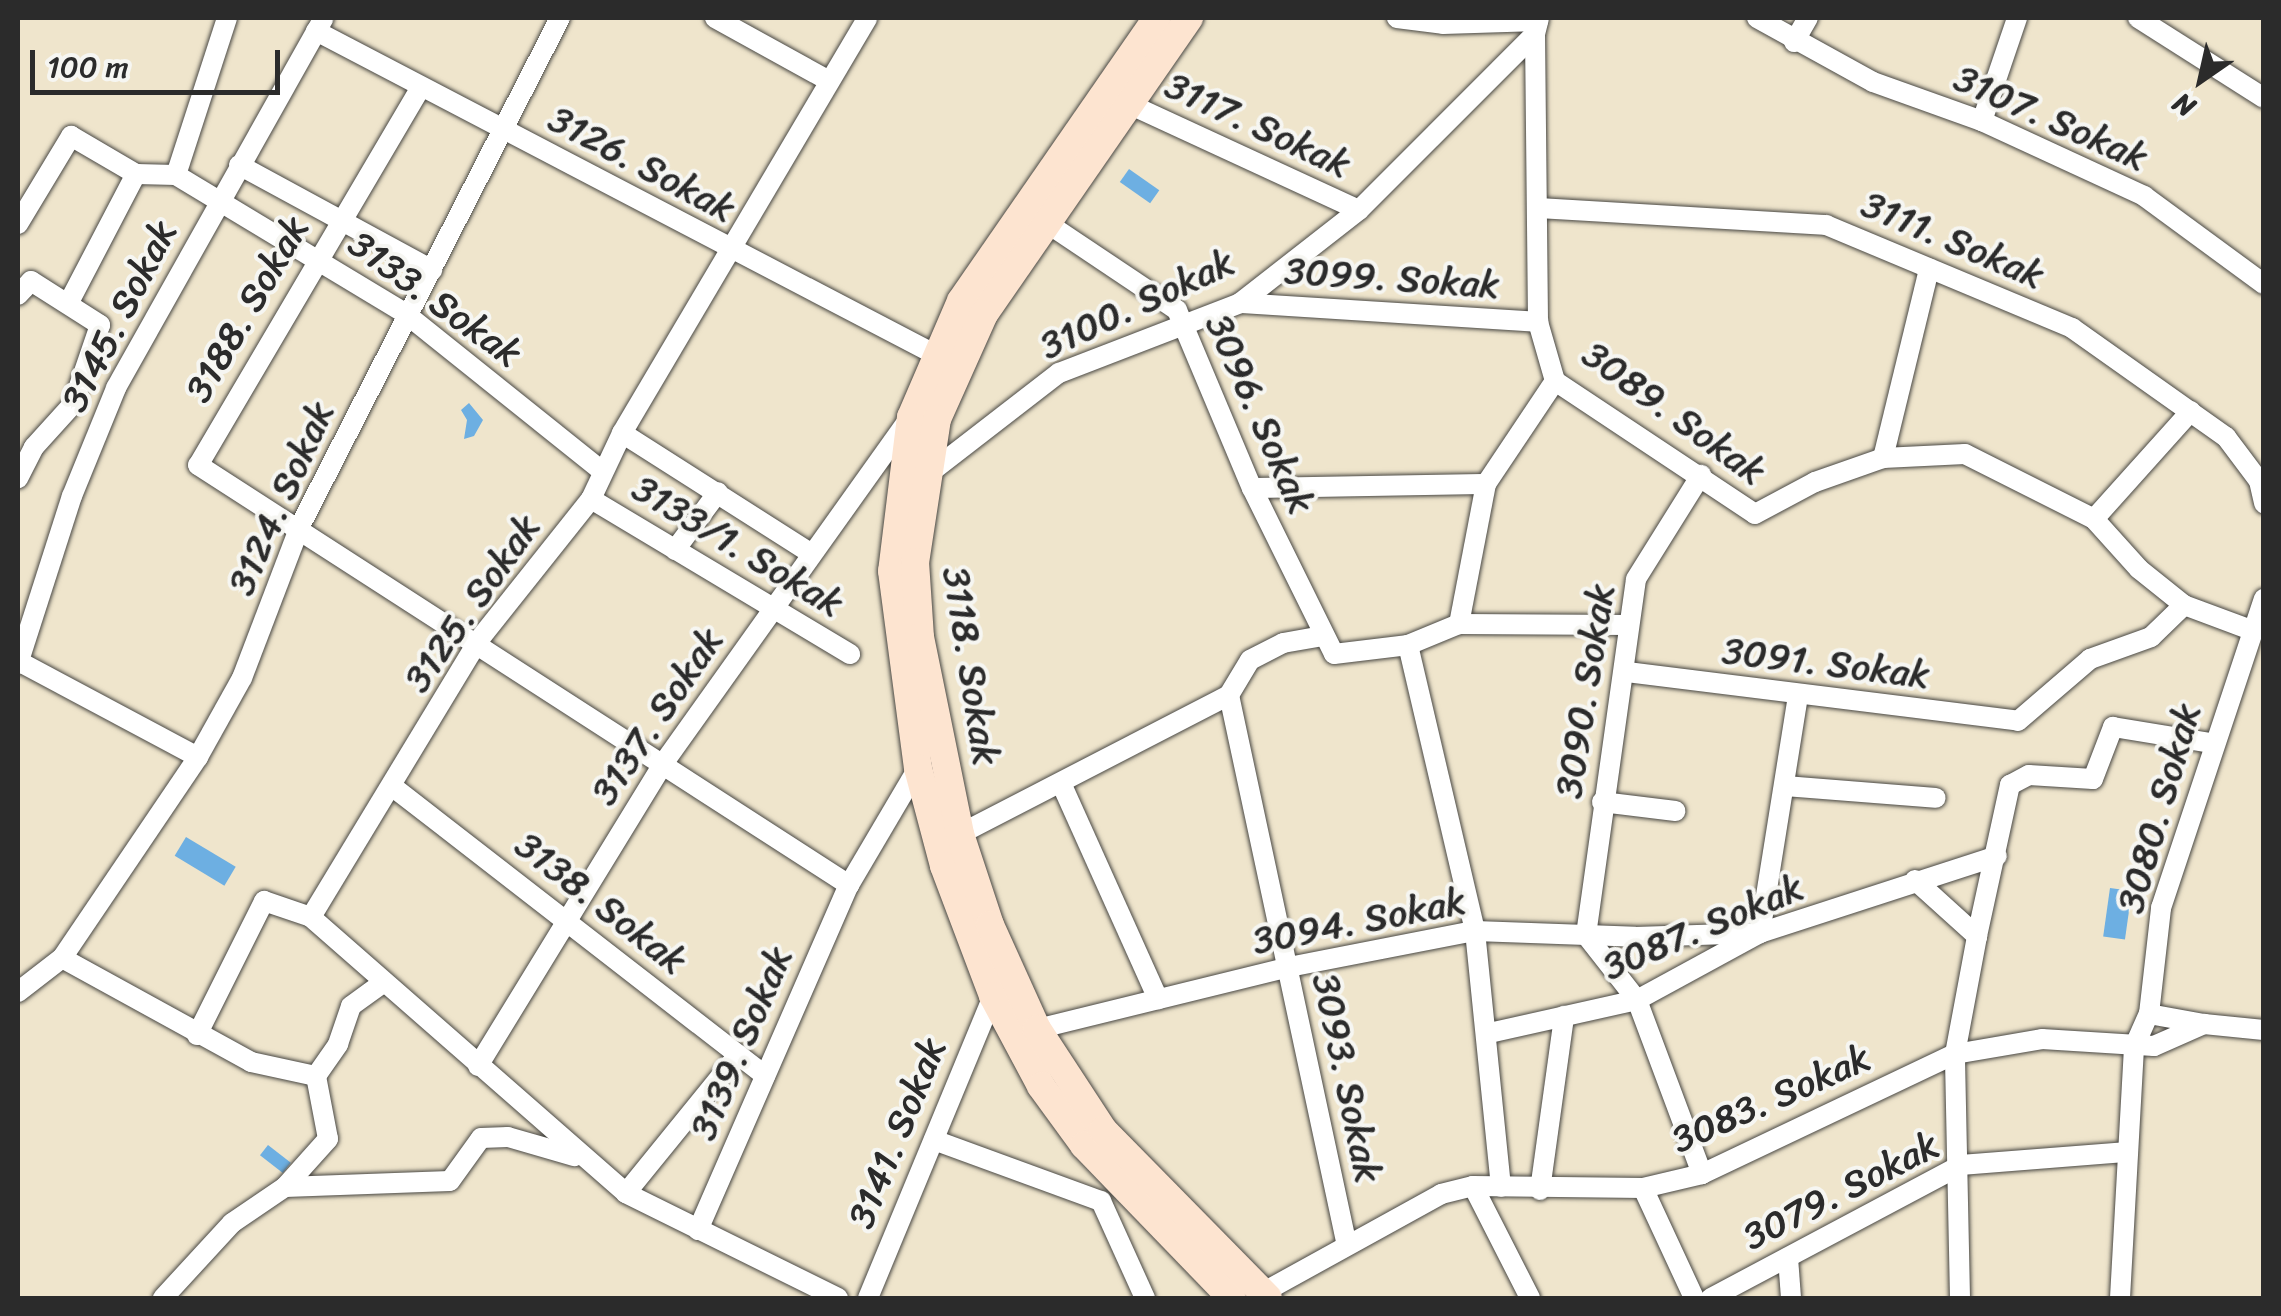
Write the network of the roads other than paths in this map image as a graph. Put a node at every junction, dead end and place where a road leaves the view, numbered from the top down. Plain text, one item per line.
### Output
1 (227, 18) edge
2 (560, 18) edge
3 (715, 18) edge
4 (867, 18) edge
5 (1157, 18) edge
6 (1189, 18) edge
7 (1397, 18) edge
8 (1758, 18) edge
9 (1808, 18) edge
10 (2017, 18) edge
11 (2138, 18) edge
12 (320, 24) edge
13 (1537, 24) edge
14 (1794, 42) junction
15 (830, 80) junction
16 (420, 86) junction
17 (2264, 98) edge
18 (1128, 103) junction
19 (1982, 121) junction
20 (501, 128) junction
21 (240, 164) junction
22 (136, 174) junction
23 (176, 175) junction
24 (218, 199) junction
25 (1540, 208) junction
26 (1359, 210) junction
27 (338, 220) junction
28 (1044, 221) junction
29 (18, 224) edge
30 (728, 251) junction
31 (316, 256) junction
32 (1929, 269) junction
33 (432, 270) junction
34 (2264, 284) edge
35 (18, 295) edge
36 (1240, 303) junction
37 (68, 304) junction
38 (406, 314) junction
39 (1538, 322) junction
40 (1182, 327) junction
41 (936, 355) junction
42 (1555, 382) junction
43 (2191, 412) junction
44 (911, 417) junction
45 (622, 433) junction
46 (1883, 458) junction
47 (601, 470) junction
48 (1701, 475) junction
49 (18, 478) edge
50 (923, 478) junction
51 (1486, 484) junction
52 (1252, 488) junction
53 (718, 492) junction
54 (591, 499) junction
55 (2264, 503) edge
56 (2094, 520) junction
57 (300, 526) junction
58 (675, 550) junction
59 (812, 554) junction
60 (2264, 599) edge
61 (2184, 606) junction
62 (773, 607) junction
63 (1459, 624) junction
64 (1628, 625) junction
65 (2257, 628) edge
66 (1323, 636) junction
67 (478, 641) junction
68 (1408, 645) junction
69 (850, 654) dead end
70 (18, 662) edge
71 (1627, 672) junction
72 (1229, 695) junction
73 (1798, 696) junction
74 (2211, 743) junction
75 (198, 756) junction
76 (665, 761) junction
77 (918, 768) junction
78 (1061, 783) junction
79 (1785, 786) junction
80 (393, 787) junction
81 (1936, 798) dead end
82 (1602, 802) junction
83 (1675, 811) dead end
84 (960, 834) junction
85 (1997, 856) junction
86 (1915, 880) junction
87 (849, 885) junction
88 (311, 916) junction
89 (568, 920) junction
90 (1475, 931) junction
91 (1760, 933) junction
92 (1586, 935) junction
93 (1977, 936) junction
94 (62, 958) junction
95 (1288, 967) junction
96 (383, 983) junction
97 (23, 986) edge
98 (994, 996) junction
99 (1158, 999) junction
100 (1637, 1000) junction
101 (2149, 1014) junction
102 (1564, 1016) junction
103 (2204, 1024) junction
104 (1037, 1029) junction
105 (2264, 1030) edge
106 (1489, 1033) junction
107 (197, 1035) junction
108 (2134, 1047) junction
109 (1955, 1054) junction
110 (738, 1055) junction
111 (478, 1066) junction
112 (316, 1076) junction
113 (766, 1076) junction
114 (934, 1140) junction
115 (2128, 1152) junction
116 (580, 1158) junction
117 (1961, 1165) junction
118 (1702, 1174) junction
119 (1473, 1186) junction
120 (285, 1187) junction
121 (1502, 1187) junction
122 (1643, 1188) junction
123 (1540, 1190) junction
124 (626, 1194) junction
125 (698, 1230) junction
126 (1346, 1242) junction
127 (1788, 1258) junction
128 (1265, 1296) edge
129 (163, 1298) edge
130 (838, 1298) edge
131 (868, 1298) edge
132 (1145, 1298) edge
133 (1232, 1298) edge
134 (1530, 1298) edge
135 (1694, 1298) edge
136 (1710, 1298) edge
137 (1791, 1298) edge
138 (1960, 1298) edge
139 (2120, 1298) edge

1 - 23 street
2 - 20 street, 3124. Sokak
3 - 15 street
4 - 15 street, 3125. Sokak
5 - 41 main road, 3118. Sokak
6 - 18 main road, 3118. Sokak
7 - 13 street
8 - 14 street, 3107. Sokak
9 - 14 street
10 - 19 street
11 - 17 street
12 - 16 street, 3126. Sokak
12 - 21 street, 3145. Sokak
13 - 25 street, 3089. Sokak
13 - 26 street, 3100. Sokak
14 - 19 street, 3107. Sokak
15 - 30 street, 3125. Sokak
16 - 20 street, 3126. Sokak
16 - 27 street, 3188. Sokak
18 - 26 street, 3117. Sokak
18 - 28 main road, 3118. Sokak
19 - 34 street, 3107. Sokak
20 - 30 street, 3126. Sokak
20 - 33 street, 3124. Sokak
21 - 24 street, 3145. Sokak
21 - 27 street
22 - 23 street
22 - 29 street
22 - 37 street
23 - 24 street, 3133. Sokak
24 - 31 street, 3133. Sokak
24 - 70 street, 3145. Sokak
25 - 32 street, 3111. Sokak
25 - 39 street, 3089. Sokak
26 - 36 street, 3100. Sokak
27 - 31 street, 3188. Sokak
27 - 33 street
28 - 40 street, 3096. Sokak
28 - 50 main road, 3118. Sokak
30 - 41 street, 3126. Sokak
30 - 45 street, 3125. Sokak
31 - 38 street, 3133. Sokak
31 - 57 street, 3188. Sokak
32 - 43 street, 3111. Sokak
32 - 46 street
33 - 38 street, 3124. Sokak
35 - 37 street
36 - 39 street, 3099. Sokak
36 - 40 street, 3100. Sokak
37 - 49 street
38 - 47 street, 3133. Sokak
38 - 57 street, 3124. Sokak
39 - 42 street, 3089. Sokak
40 - 50 street, 3100. Sokak
40 - 52 street, 3096. Sokak
41 - 44 main road, 3118. Sokak
42 - 48 street, 3089. Sokak
42 - 51 street
43 - 55 street, 3111. Sokak
43 - 56 street
44 - 59 street, 3137. Sokak
44 - 77 main road, 3118. Sokak
45 - 47 street, 3125. Sokak
45 - 53 street
46 - 48 street, 3089. Sokak
46 - 56 street, 3089. Sokak
47 - 54 street, 3125. Sokak
48 - 64 street, 3090. Sokak
50 - 84 main road, 3118. Sokak
51 - 52 street
51 - 63 street
52 - 66 street, 3096. Sokak
53 - 58 street
53 - 59 street
54 - 58 street, 3133/1. Sokak
54 - 67 street, 3125. Sokak
56 - 61 street, 3089. Sokak
57 - 67 street
57 - 75 street, 3124. Sokak
58 - 62 street, 3133/1. Sokak
59 - 62 street, 3137. Sokak
60 - 65 street
61 - 65 street, 3089. Sokak
61 - 73 street, 3091. Sokak
62 - 69 street, 3133/1. Sokak
62 - 76 street, 3137. Sokak
63 - 64 street
63 - 68 street
64 - 71 street, 3090. Sokak
65 - 74 street, 3080. Sokak
66 - 68 street
66 - 72 street
67 - 76 street
67 - 80 street, 3125. Sokak
68 - 90 street
70 - 75 street
71 - 73 street, 3091. Sokak
71 - 82 street, 3090. Sokak
72 - 78 street
72 - 95 street, 3093. Sokak
73 - 79 street
74 - 85 street
74 - 101 street, 3080. Sokak
75 - 94 street, 3124. Sokak
76 - 87 street
76 - 89 street, 3137. Sokak
77 - 87 street, 3139. Sokak
77 - 98 main road, 3118. Sokak
78 - 84 street
78 - 99 street
79 - 81 street
79 - 91 street
80 - 88 street, 3125. Sokak
80 - 89 street, 3138. Sokak
82 - 83 street
82 - 92 street, 3090. Sokak
84 - 104 main road, 3118. Sokak
85 - 86 street, 3087. Sokak
85 - 93 street
86 - 91 street, 3087. Sokak
86 - 93 street
87 - 113 street, 3139. Sokak
88 - 96 street
88 - 107 street
89 - 110 street, 3138. Sokak
89 - 111 street, 3137. Sokak
90 - 92 street, 3094. Sokak
90 - 95 street, 3094. Sokak
90 - 106 street
91 - 92 street, 3094. Sokak
91 - 100 street, 3087. Sokak
92 - 100 street
93 - 109 street
94 - 97 street, 3124. Sokak
94 - 107 street
95 - 99 street, 3094. Sokak
95 - 126 street, 3093. Sokak
96 - 111 street
96 - 112 street
98 - 114 street, 3141. Sokak
98 - 133 main road, 3118. Sokak
99 - 104 street, 3094. Sokak
100 - 102 street, 3087. Sokak
100 - 118 street
101 - 103 street
101 - 108 street, 3080. Sokak
102 - 106 street, 3087. Sokak
102 - 123 street
103 - 105 street, 3083. Sokak
103 - 108 street, 3083. Sokak
104 - 128 main road, 3118. Sokak
106 - 121 street
107 - 112 street
108 - 109 street, 3083. Sokak
108 - 115 street
109 - 117 street
109 - 118 street, 3083. Sokak
110 - 113 street, 3138. Sokak
110 - 124 street
111 - 116 street
112 - 120 street
113 - 125 street, 3139. Sokak
114 - 131 street, 3141. Sokak
114 - 132 street
115 - 117 street, 3079. Sokak
115 - 139 street
116 - 120 street
116 - 124 street
117 - 127 street, 3079. Sokak
117 - 138 street
118 - 122 street, 3083. Sokak
119 - 121 street, 3083. Sokak
119 - 126 street, 3083. Sokak
119 - 134 street
120 - 129 street
121 - 123 street, 3083. Sokak
122 - 123 street, 3083. Sokak
122 - 135 street
124 - 125 street
125 - 130 street
126 - 128 street, 3083. Sokak
127 - 136 street, 3079. Sokak
127 - 137 street

